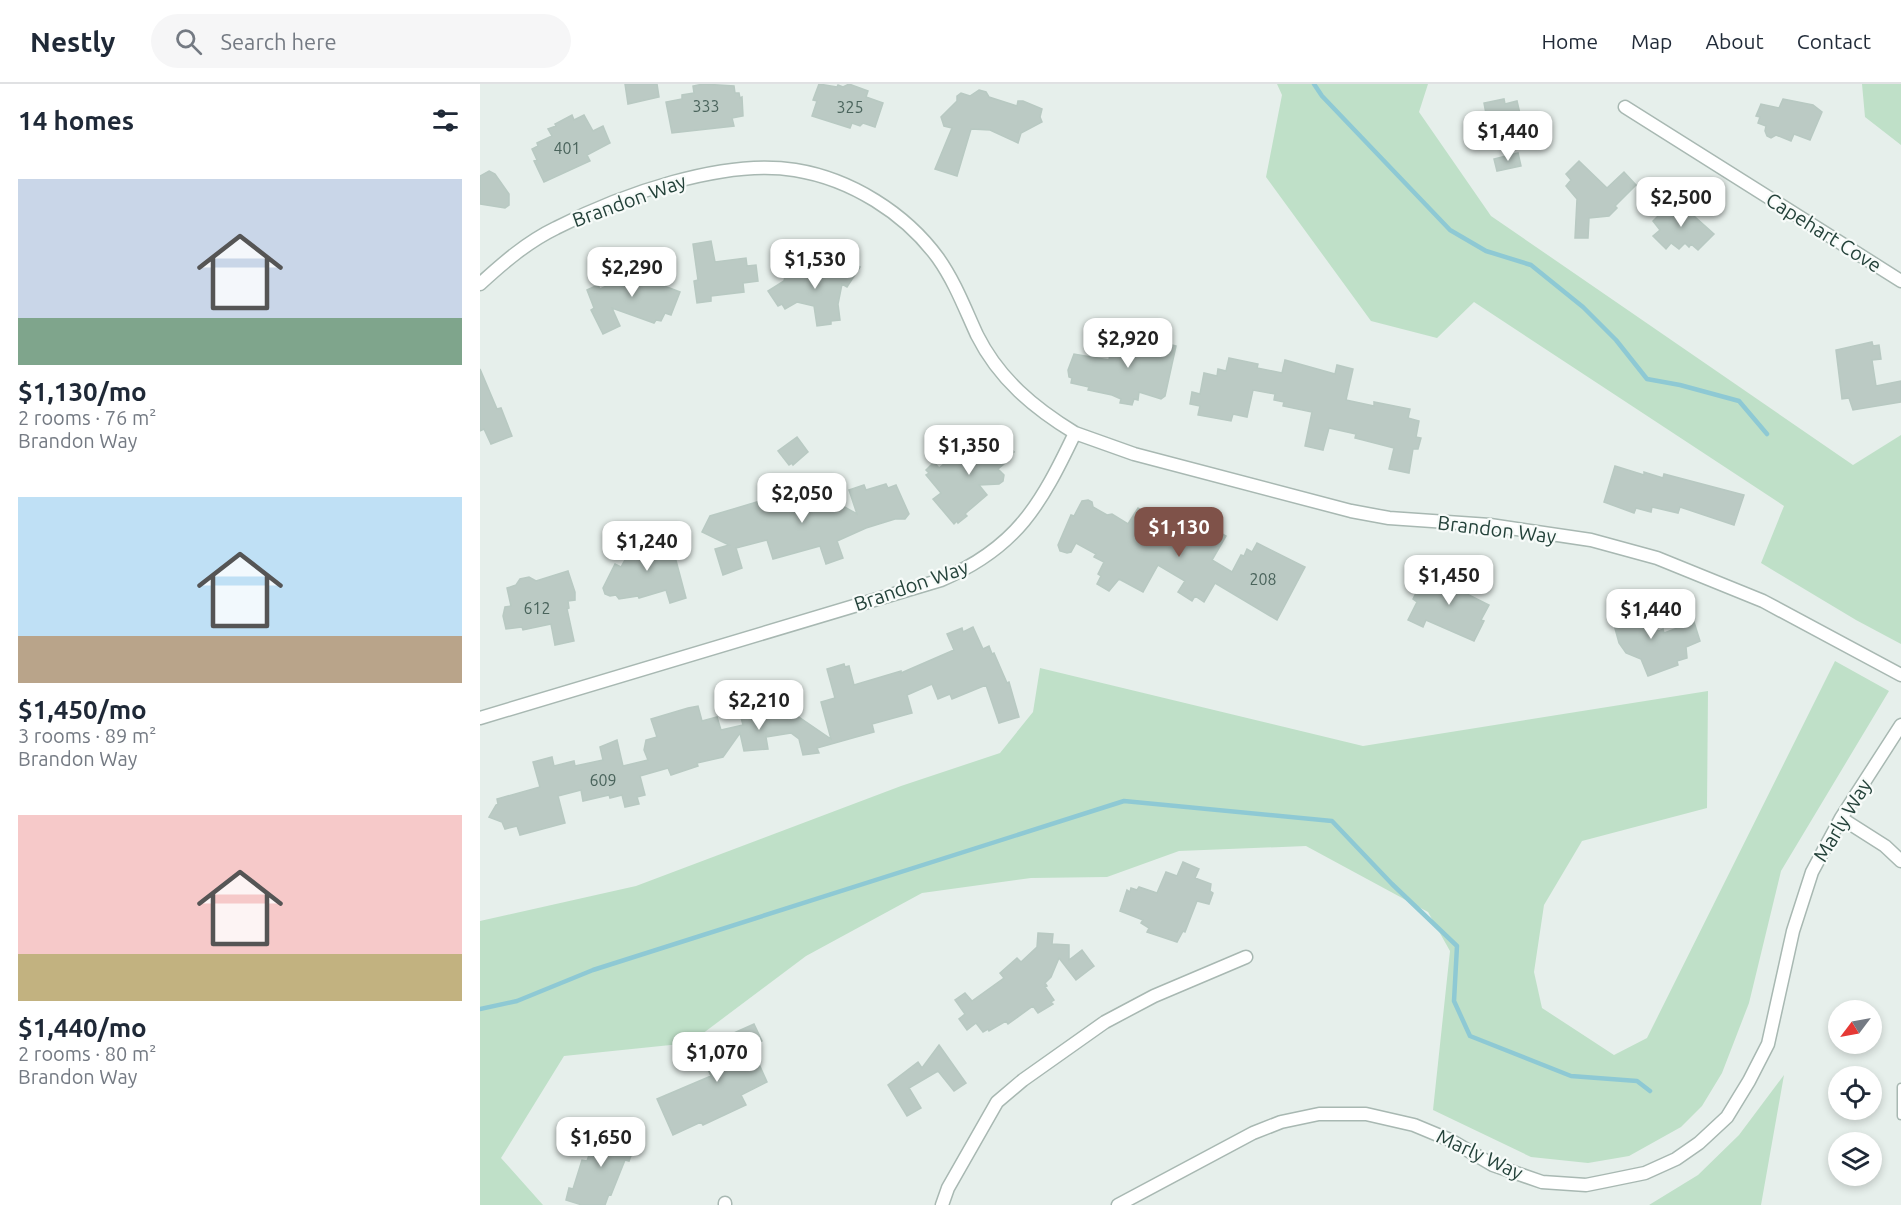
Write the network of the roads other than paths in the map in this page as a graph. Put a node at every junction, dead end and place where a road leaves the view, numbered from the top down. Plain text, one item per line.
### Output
1 (1625, 107) dead end
2 (1901, 281) edge
3 (480, 284) edge
4 (1075, 433) junction
5 (1901, 675) edge
6 (480, 718) edge
7 (1901, 725) edge
8 (1841, 818) junction
9 (1901, 861) edge
10 (1246, 957) dead end
11 (1901, 1087) edge
12 (1901, 1116) edge
13 (1124, 1204) edge
14 (942, 1205) edge

1 - 2 street, Capehart Cove
3 - 4 street, Brandon Way
4 - 5 street, Brandon Way
4 - 6 street, Brandon Way
7 - 8 street, Marly Way
8 - 9 street
8 - 13 street, Marly Way
10 - 14 street
11 - 12 lane

